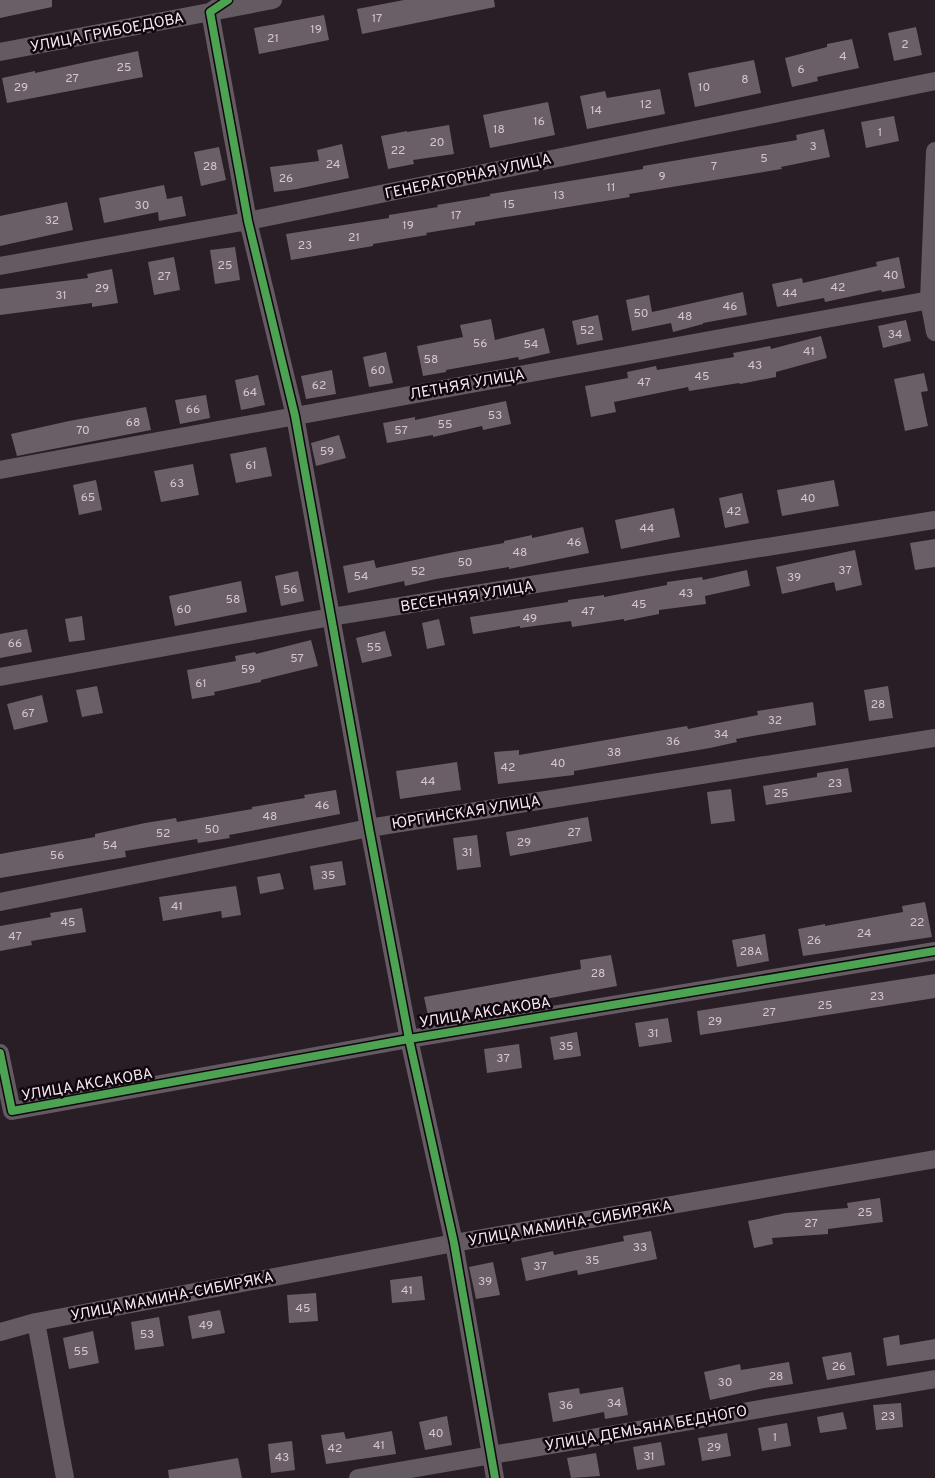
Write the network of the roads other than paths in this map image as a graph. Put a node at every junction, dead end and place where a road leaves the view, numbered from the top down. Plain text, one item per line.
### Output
1 (228, 0) edge
2 (273, 0) edge
3 (210, 12) junction
4 (0, 52) edge
5 (935, 81) edge
6 (935, 151) edge
7 (248, 222) junction
8 (0, 266) edge
9 (932, 300) edge
10 (935, 332) edge
11 (295, 416) junction
12 (0, 470) edge
13 (935, 520) edge
14 (331, 617) junction
15 (0, 677) edge
16 (935, 738) edge
17 (369, 828) junction
18 (0, 902) edge
19 (935, 951) edge
20 (410, 1039) junction
21 (0, 1053) edge
22 (935, 1159) edge
23 (454, 1243) junction
24 (36, 1322) junction
25 (0, 1332) edge
26 (935, 1379) edge
27 (492, 1454) junction
28 (65, 1478) edge
29 (358, 1478) edge
30 (495, 1478) edge

1 - 3 street
2 - 3 street, УЛИЦА ГРИБОЕДОВА
3 - 4 street, УЛИЦА ГРИБОЕДОВА
3 - 7 street
5 - 7 street, ГЕНЕРАТОРНАЯ УЛИЦА
6 - 9 street
7 - 8 street, ГЕНЕРАТОРНАЯ УЛИЦА
7 - 11 street
9 - 10 street
9 - 11 street, ЛЕТНЯЯ УЛИЦА
11 - 12 street, ЛЕТНЯЯ УЛИЦА
11 - 14 street
13 - 14 street, ВЕСЕННЯЯ УЛИЦА
14 - 15 street, ВЕСЕННЯЯ УЛИЦА
14 - 17 street
16 - 17 street, ЮРГИНСКАЯ УЛИЦА
17 - 18 street, ЮРГИНСКАЯ УЛИЦА
17 - 20 street
19 - 20 street, УЛИЦА АКСАКОВА
20 - 21 street, УЛИЦА АКСАКОВА
20 - 23 street
22 - 23 street, УЛИЦА МАМИНА-СИБИРЯКА
23 - 24 street, УЛИЦА МАМИНА-СИБИРЯКА
23 - 27 street
24 - 25 street, УЛИЦА МАМИНА-СИБИРЯКА
24 - 28 street
26 - 27 street, УЛИЦА ДЕМЬЯНА БЕДНОГО
27 - 29 street, УЛИЦА ДЕМЬЯНА БЕДНОГО
27 - 30 street

